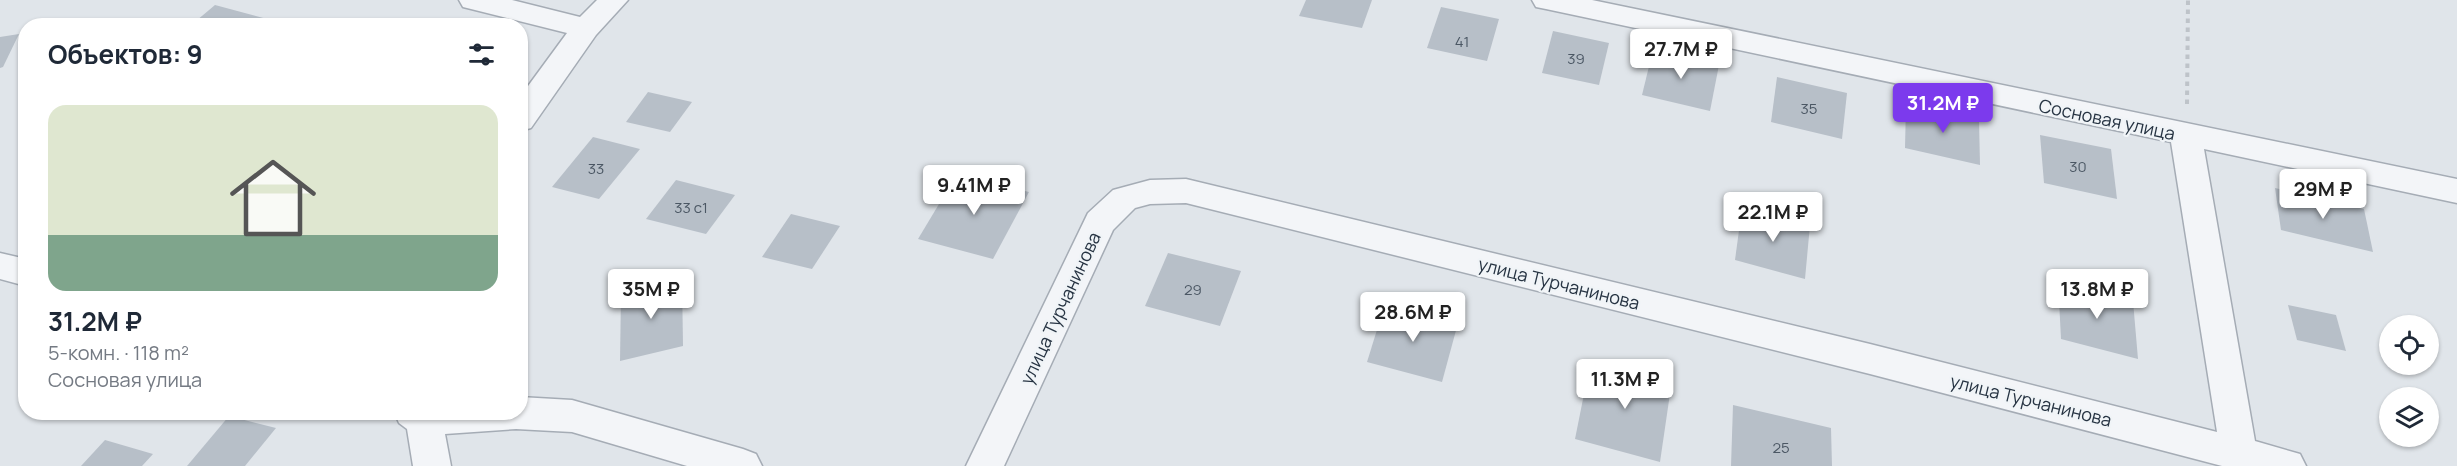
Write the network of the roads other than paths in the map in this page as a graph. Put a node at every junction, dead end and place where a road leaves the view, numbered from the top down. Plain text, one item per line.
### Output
1 (473, 0) edge
2 (614, 0) edge
3 (1546, 0) edge
4 (586, 28) junction
5 (528, 109) edge
6 (2186, 136) junction
7 (2457, 191) edge
8 (0, 266) edge
9 (18, 271) edge
10 (528, 414) edge
11 (419, 420) edge
12 (2240, 460) edge
13 (432, 466) edge
14 (743, 466) edge
15 (985, 466) edge
16 (2287, 466) edge

1 - 4 street
2 - 4 street
3 - 6 street, Сосновая улица
4 - 5 street
6 - 7 street, Сосновая улица
6 - 12 street
8 - 9 street
10 - 14 street
11 - 13 street
12 - 15 street, улица Турчанинова
12 - 16 street, улица Турчанинова

